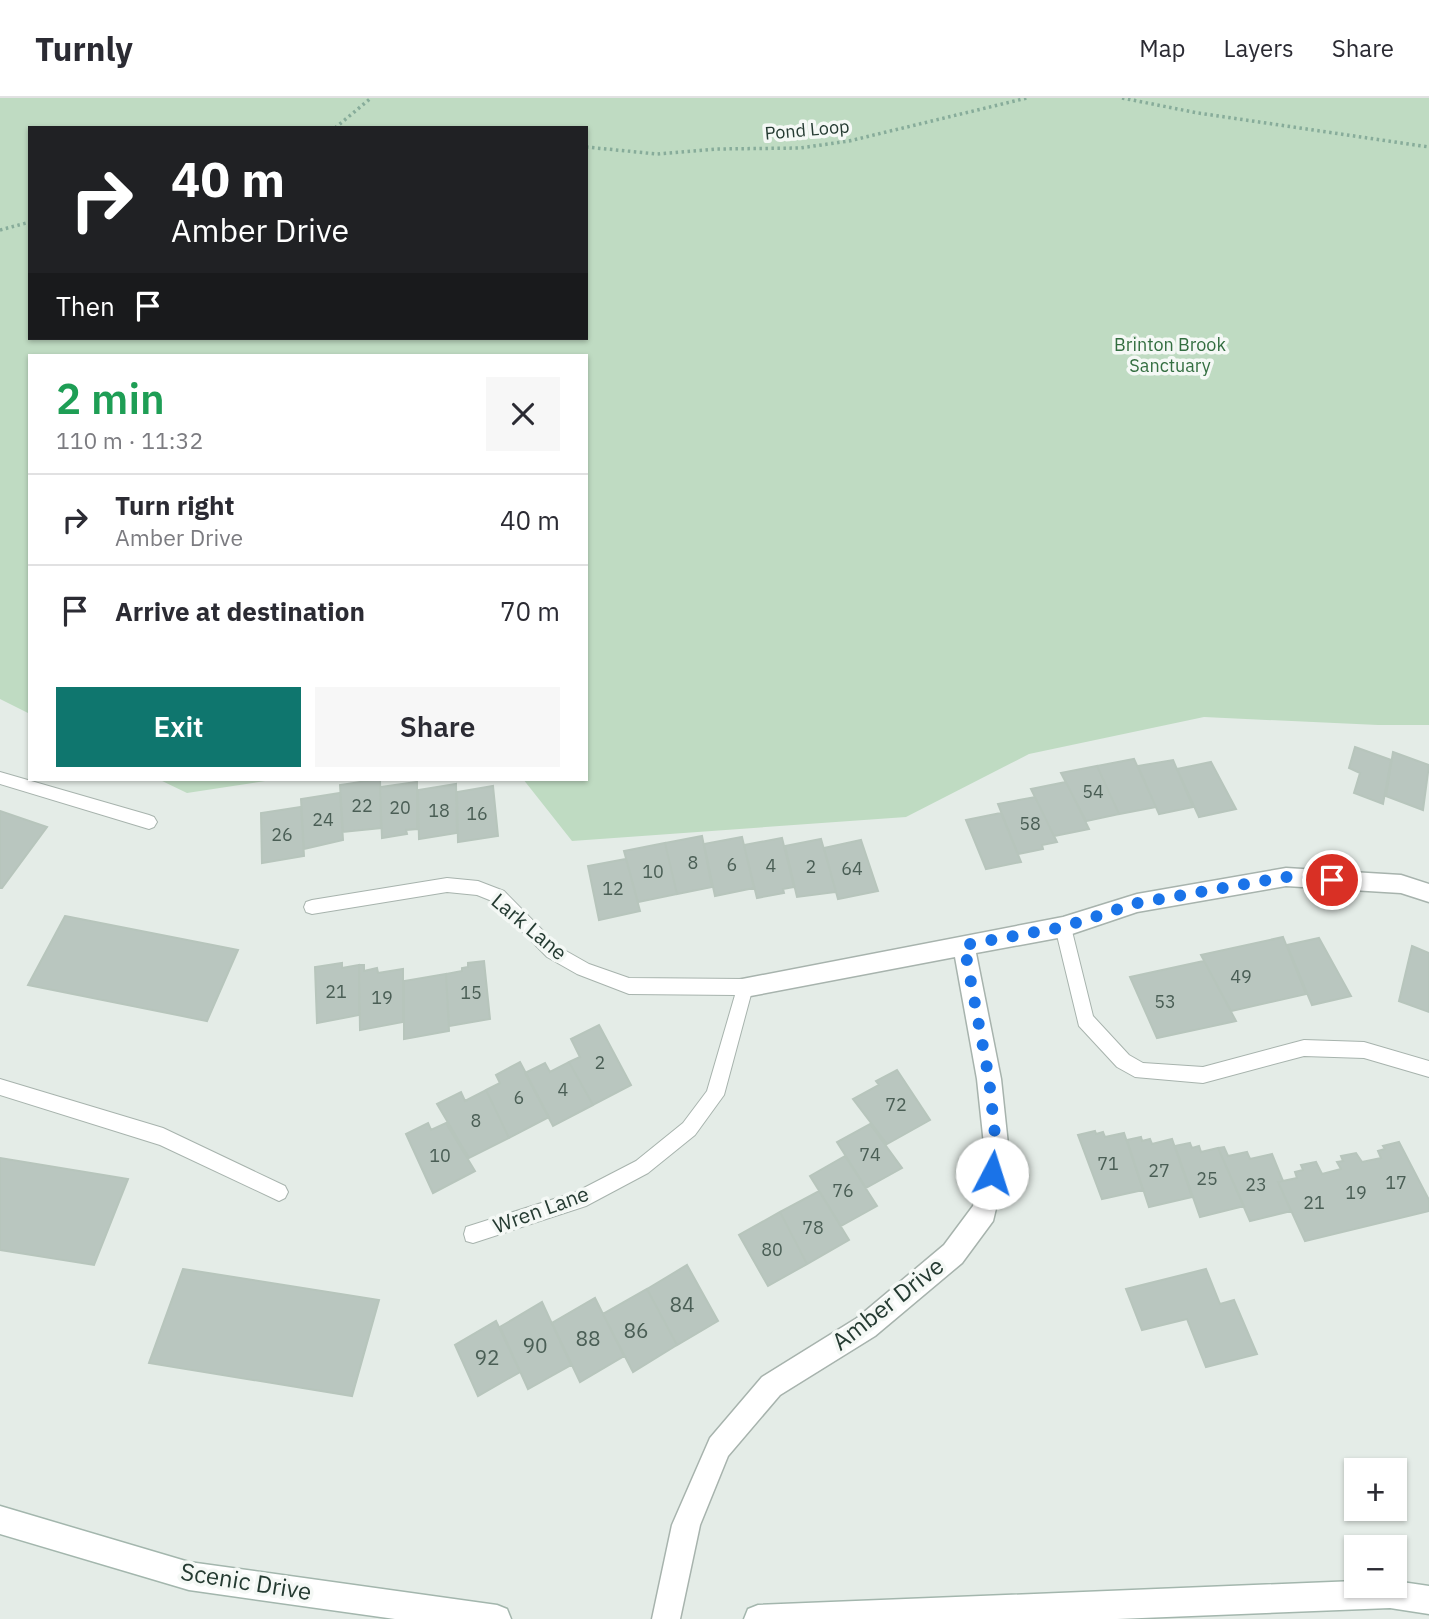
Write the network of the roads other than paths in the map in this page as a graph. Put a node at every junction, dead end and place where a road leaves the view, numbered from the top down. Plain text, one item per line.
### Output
1 (0, 778) edge
2 (149, 822) dead end
3 (1429, 893) edge
4 (312, 907) dead end
5 (1063, 927) junction
6 (964, 945) junction
7 (745, 987) junction
8 (1429, 1069) edge
9 (0, 1087) edge
10 (279, 1192) dead end
11 (473, 1234) dead end
12 (0, 1520) edge
13 (1429, 1600) edge
14 (1188, 1611) edge
15 (497, 1619) edge
16 (666, 1619) edge
17 (758, 1619) edge

1 - 2 lane
3 - 5 street
4 - 7 lane, Lark Lane
5 - 6 street
5 - 8 lane
6 - 7 street
6 - 16 street, Amber Drive
7 - 11 lane, Wren Lane
9 - 10 lane
12 - 15 street, Scenic Drive
13 - 14 street
14 - 17 street

